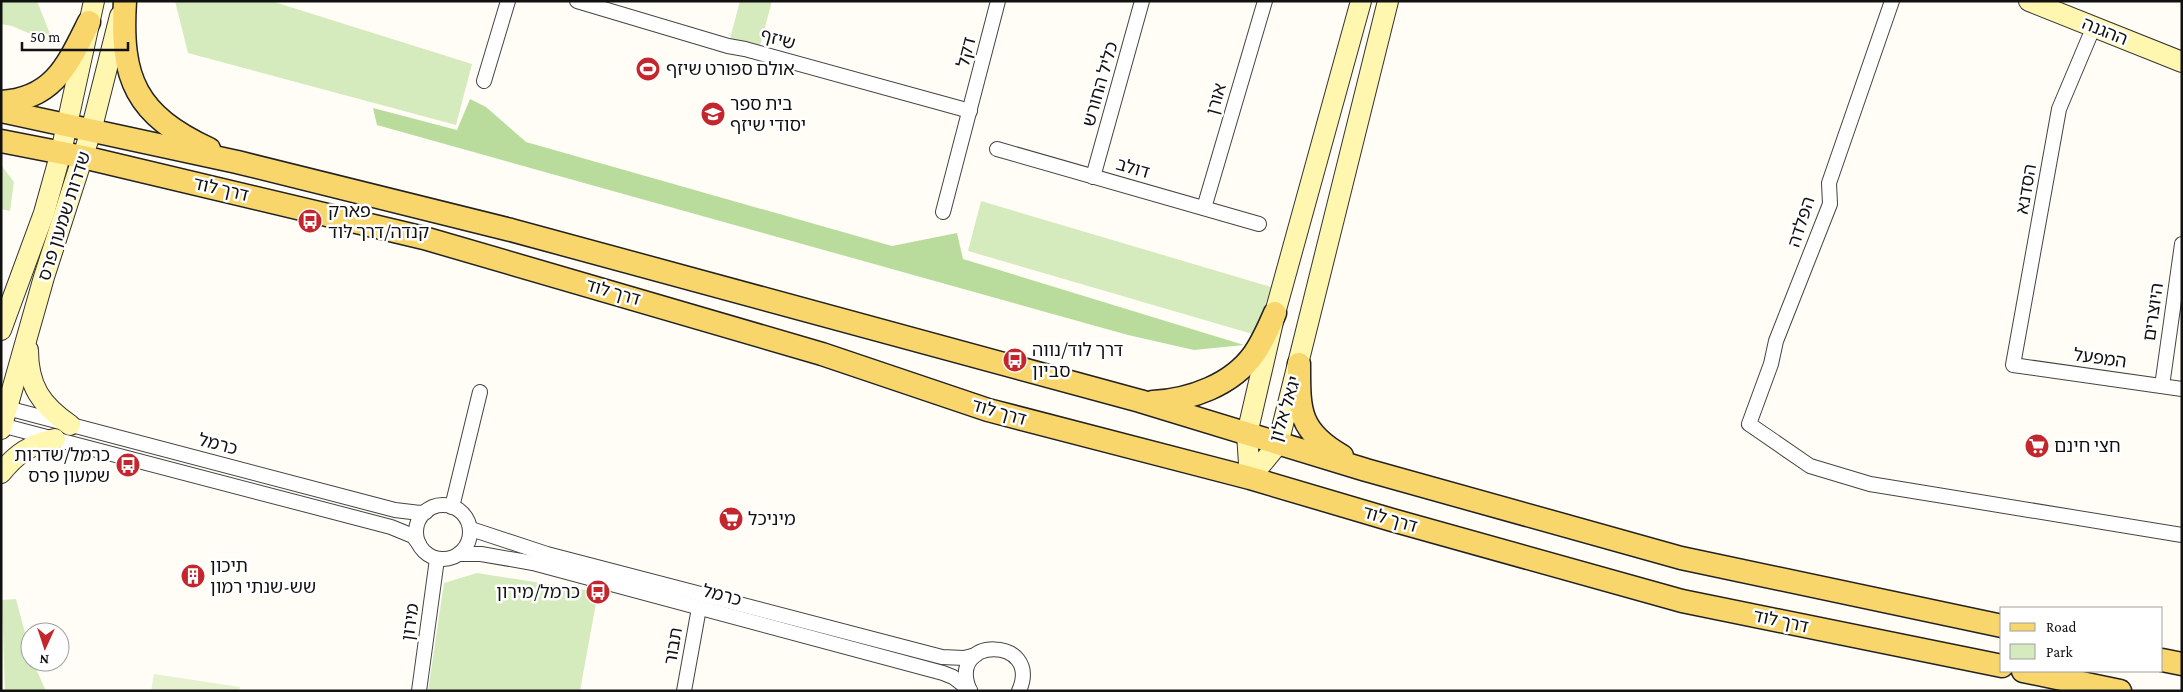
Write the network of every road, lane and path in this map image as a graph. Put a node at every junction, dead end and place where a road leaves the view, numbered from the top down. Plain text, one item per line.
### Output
1 (125, 1) edge
2 (508, 1) edge
3 (577, 1) edge
4 (998, 1) edge
5 (1142, 1) edge
6 (1265, 1) edge
7 (1361, 1) edge
8 (1388, 1) edge
9 (1892, 1) edge
10 (2029, 1) edge
11 (92, 12) edge
12 (2094, 26) junction
13 (2182, 62) edge
14 (484, 81) dead end
15 (1, 102) edge
16 (1, 111) edge
17 (970, 111) junction
18 (67, 125) junction
19 (91, 131) junction
20 (1, 141) edge
21 (997, 150) dead end
22 (61, 152) junction
23 (83, 157) junction
24 (237, 162) junction
25 (1093, 176) junction
26 (1204, 208) junction
27 (943, 212) dead end
28 (1259, 224) dead end
29 (2182, 244) edge
30 (1275, 313) junction
31 (1, 330) edge
32 (28, 336) junction
33 (1299, 364) junction
34 (2013, 365) joint
35 (2162, 386) junction
36 (2182, 389) edge
37 (480, 392) dead end
38 (1140, 402) junction
39 (3, 420) edge
40 (70, 425) junction
41 (1247, 434) junction
42 (55, 439) junction
43 (1278, 444) junction
44 (1366, 470) junction
45 (1, 473) edge
46 (1250, 478) junction
47 (452, 507) junction
48 (426, 512) junction
49 (470, 529) junction
50 (2182, 535) edge
51 (419, 544) junction
52 (459, 554) junction
53 (438, 559) junction
54 (699, 608) junction
55 (2000, 626) edge
56 (976, 655) junction
57 (2163, 660) edge
58 (2182, 664) edge
59 (2000, 666) edge
60 (2028, 672) edge
61 (419, 691) edge
62 (684, 691) edge
63 (970, 691) edge
64 (1019, 691) edge
65 (2120, 691) edge

1 - 19 street, שדרות שמעון פרס
1 - 24 main road
2 - 14 street
3 - 17 street, שיזף
4 - 17 street, דקל
5 - 25 street, כליל החורש
6 - 26 street, אורן
7 - 30 street, יגאל אלון
8 - 33 street, יגאל אלון
9 - 50 street, הפלדה
10 - 12 street, ההגנה
11 - 15 main road
11 - 18 street, שדרות שמעון פרס
12 - 13 street, ההגנה
12 - 34 street, הסדנא
16 - 18 main road, דרך לוד
17 - 27 street, דקל
18 - 19 main road, דרך לוד
18 - 22 street, שדרות שמעון פרס
19 - 23 street, שדרות שמעון פרס
19 - 24 main road, דרך לוד
20 - 22 main road, דרך לוד
21 - 25 street, דולב
22 - 23 main road, דרך לוד
22 - 31 street, שדרות שמעון פרס
23 - 32 street, שדרות שמעון פרס
23 - 46 main road, דרך לוד
24 - 38 main road, דרך לוד
25 - 26 street, דולב
26 - 28 street, דולב
29 - 35 street, היוצרים
30 - 38 main road
30 - 41 street, יגאל אלון
32 - 39 street, שדרות שמעון פרס
32 - 40 street
33 - 43 street, יגאל אלון
33 - 44 main road
34 - 35 street, המפעל
35 - 36 street, המפעל
37 - 47 street
38 - 41 main road, דרך לוד
39 - 40 street, כרמל
39 - 42 street, כרמל
40 - 48 street, כרמל
41 - 43 main road, דרך לוד
41 - 46 street, יגאל אלון
42 - 45 street
42 - 51 street, כרמל
43 - 44 main road, דרך לוד
43 - 46 street, יגאל אלון
44 - 55 main road, דרך לוד
46 - 59 main road, דרך לוד
47 - 48 street
47 - 49 street
48 - 51 street
49 - 52 street
49 - 56 street, כרמל
51 - 53 street
52 - 53 street
52 - 54 street, כרמל
53 - 61 street, מירון
54 - 62 street, תבור
54 - 63 street, כרמל
56 - 63 street
56 - 64 street, כרמל
57 - 58 main road
60 - 65 main road

